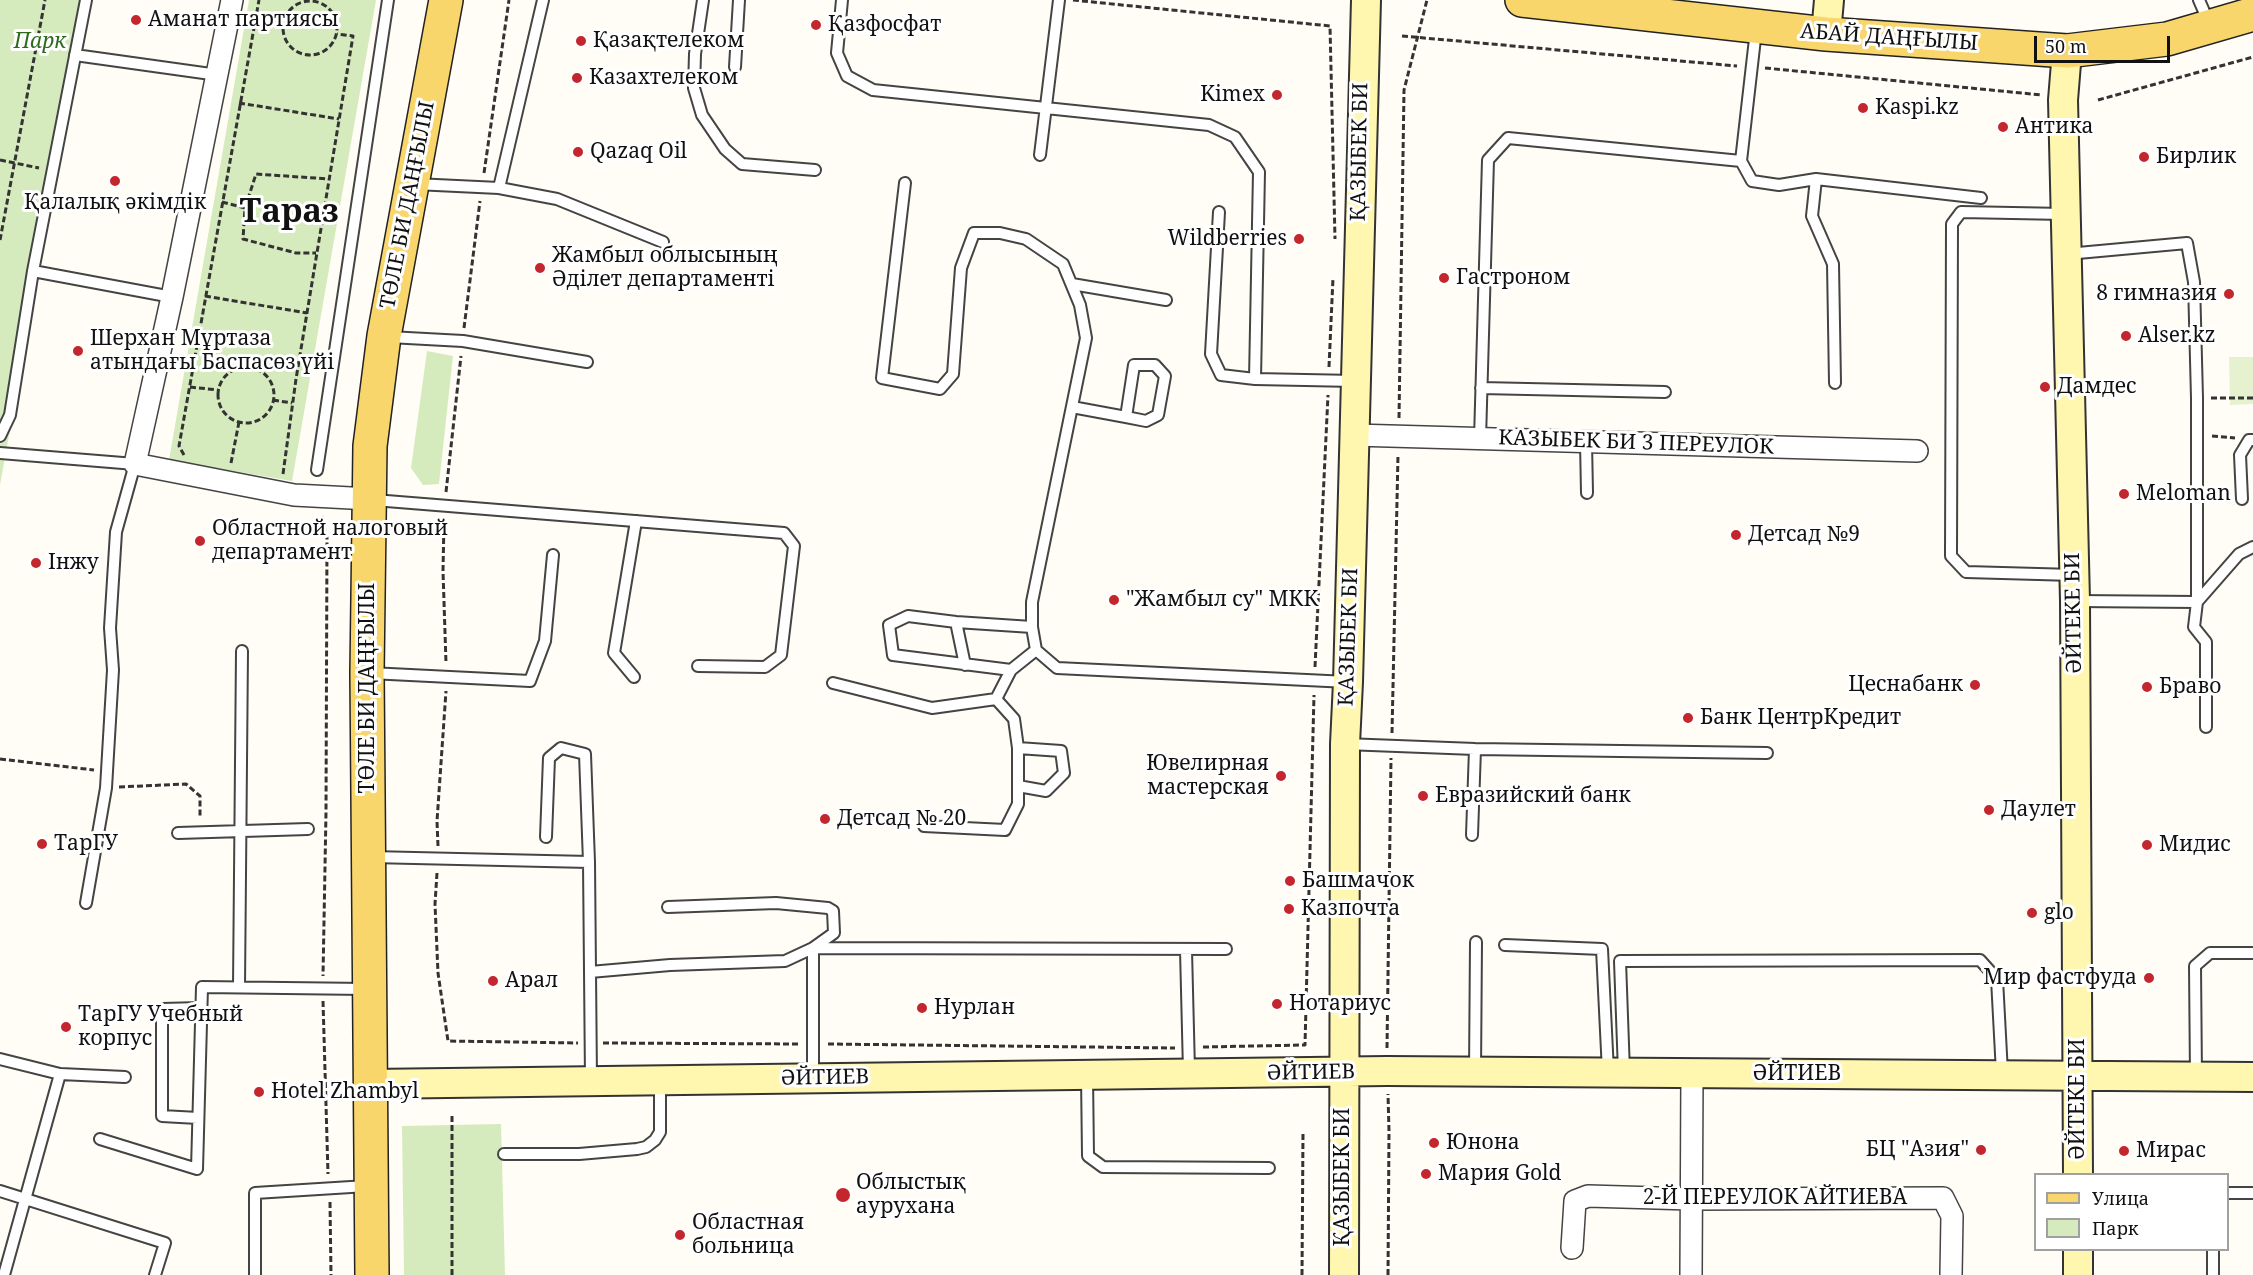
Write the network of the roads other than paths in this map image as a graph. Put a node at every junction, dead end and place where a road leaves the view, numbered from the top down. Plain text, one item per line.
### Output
1 (86, 0) edge
2 (232, 0) edge
3 (388, 0) edge
4 (446, 0) edge
5 (543, 0) edge
6 (703, 0) edge
7 (739, 0) edge
8 (842, 0) edge
9 (1059, 0) edge
10 (1366, 0) edge
11 (1522, 0) edge
12 (1830, 0) edge
13 (2205, 13) edge
14 (2253, 14) edge
15 (1756, 27) junction
16 (1826, 34) junction
17 (2067, 51) junction
18 (75, 55) junction
19 (735, 67) dead end
20 (218, 75) junction
21 (1047, 108) junction
22 (1040, 155) dead end
23 (1741, 161) junction
24 (815, 170) dead end
25 (1816, 179) junction
26 (412, 183) junction
27 (904, 183) dead end
28 (499, 188) junction
29 (1981, 198) dead end
30 (1219, 212) dead end
31 (2066, 214) junction
32 (663, 242) dead end
33 (2067, 254) junction
34 (33, 271) junction
35 (1072, 285) junction
36 (172, 297) junction
37 (1166, 300) dead end
38 (384, 336) junction
39 (588, 362) dead end
40 (1255, 380) junction
41 (1337, 382) junction
42 (1835, 383) dead end
43 (1481, 388) junction
44 (1665, 392) dead end
45 (1072, 407) junction
46 (1126, 417) junction
47 (1354, 435) junction
48 (0, 436) edge
49 (1480, 439) junction
50 (2251, 440) edge
51 (1586, 442) junction
52 (1917, 451) dead end
53 (0, 453) edge
54 (135, 464) junction
55 (317, 470) dead end
56 (1587, 493) dead end
57 (370, 499) junction
58 (2242, 499) dead end
59 (636, 521) junction
60 (2253, 547) edge
61 (553, 555) dead end
62 (2074, 588) junction
63 (2197, 602) junction
64 (956, 622) junction
65 (1032, 627) junction
66 (1036, 650) junction
67 (242, 651) dead end
68 (965, 665) junction
69 (698, 666) dead end
70 (1011, 670) junction
71 (366, 673) junction
72 (634, 677) dead end
73 (833, 682) dead end
74 (1348, 682) junction
75 (996, 699) junction
76 (2206, 727) dead end
77 (1345, 744) junction
78 (1018, 748) junction
79 (1475, 749) junction
80 (1767, 753) dead end
81 (1018, 786) junction
82 (924, 826) dead end
83 (308, 830) dead end
84 (240, 831) junction
85 (178, 833) dead end
86 (1472, 835) dead end
87 (546, 837) dead end
88 (368, 857) junction
89 (589, 862) junction
90 (86, 903) dead end
91 (668, 907) dead end
92 (1476, 942) dead end
93 (1505, 945) dead end
94 (813, 948) junction
95 (1226, 949) dead end
96 (1186, 950) junction
97 (2253, 953) edge
98 (590, 972) junction
99 (239, 987) junction
100 (369, 989) junction
101 (201, 1008) junction
102 (0, 1059) edge
103 (1475, 1072) junction
104 (1616, 1072) junction
105 (1343, 1073) junction
106 (1692, 1073) junction
107 (60, 1074) junction
108 (1190, 1074) junction
109 (1087, 1075) junction
110 (2002, 1075) junction
111 (2078, 1076) junction
112 (125, 1077) dead end
113 (2196, 1077) junction
114 (2253, 1077) edge
115 (813, 1078) junction
116 (660, 1079) junction
117 (591, 1080) junction
118 (370, 1084) junction
119 (198, 1118) junction
120 (100, 1140) dead end
121 (504, 1154) dead end
122 (1269, 1168) dead end
123 (2078, 1173) edge
124 (371, 1185) junction
125 (0, 1191) edge
126 (2229, 1193) edge
127 (2253, 1193) edge
128 (26, 1199) junction
129 (1691, 1199) junction
130 (1572, 1248) dead end
131 (2078, 1251) edge
132 (2213, 1251) edge
133 (4, 1275) edge
134 (155, 1275) edge
135 (255, 1275) edge
136 (372, 1275) edge
137 (1344, 1275) edge
138 (1690, 1275) edge
139 (1951, 1275) edge
140 (2078, 1275) edge
141 (2213, 1275) edge

1 - 18 lane
2 - 20 street
3 - 55 lane
4 - 26 main road, ТӨЛЕ БИ ДАҢҒЫЛЫ
5 - 28 lane
6 - 24 lane
7 - 19 lane
8 - 21 lane
9 - 21 lane
10 - 41 street, ҚАЗЫБЕК БИ
11 - 15 main road, АБАЙ ДАҢҒЫЛЫ
12 - 16 street
13 - 14 main road, АБАЙ ДАҢҒЫЛЫ
13 - 17 main road, АБАЙ ДАҢҒЫЛЫ
15 - 16 main road, АБАЙ ДАҢҒЫЛЫ
15 - 23 lane
16 - 17 main road, АБАЙ ДАҢҒЫЛЫ
17 - 31 street, ӘЙТЕКЕ БИ
18 - 20 lane
18 - 34 lane
20 - 36 street
21 - 22 lane
21 - 40 lane
23 - 25 lane
23 - 43 lane
25 - 29 lane
25 - 42 lane
26 - 28 lane
26 - 38 main road, ТӨЛЕ БИ ДАҢҒЫЛЫ
27 - 35 lane
28 - 32 lane
30 - 40 lane
31 - 33 street, ӘЙТЕКЕ БИ
31 - 62 lane
33 - 62 street, ӘЙТЕКЕ БИ
33 - 63 lane
34 - 36 lane
34 - 48 lane
35 - 37 lane
35 - 45 lane
36 - 54 street
38 - 39 lane
38 - 57 main road, ТӨЛЕ БИ ДАҢҒЫЛЫ
40 - 41 lane
41 - 47 street, ҚАЗЫБЕК БИ
43 - 44 lane
43 - 49 lane
45 - 46 lane
45 - 65 lane
46 - 46 lane
47 - 49 street, КАЗЫБЕК БИ 3 ПЕРЕУЛОК
47 - 74 street, ҚАЗЫБЕК БИ
49 - 51 street, КАЗЫБЕК БИ 3 ПЕРЕУЛОК
50 - 58 lane
51 - 52 street, КАЗЫБЕК БИ 3 ПЕРЕУЛОК
51 - 56 lane
53 - 54 lane
54 - 57 street
54 - 90 lane
57 - 59 lane
57 - 71 main road, ТӨЛЕ БИ ДАҢҒЫЛЫ
59 - 69 lane
59 - 72 lane
60 - 63 lane
61 - 71 lane
62 - 63 lane
62 - 111 street, ӘЙТЕКЕ БИ
63 - 76 lane
64 - 65 lane
64 - 68 lane
64 - 68 lane
65 - 66 lane
66 - 70 lane
66 - 74 lane
67 - 84 lane
68 - 70 lane
70 - 75 lane
71 - 88 main road, ТӨЛЕ БИ ДАҢҒЫЛЫ
73 - 75 lane
74 - 77 street, ҚАЗЫБЕК БИ
75 - 78 lane
77 - 79 lane
77 - 105 street, ҚАЗЫБЕК БИ
78 - 81 lane
78 - 81 lane
79 - 80 lane
79 - 86 lane
81 - 82 lane
83 - 84 lane
84 - 85 lane
84 - 99 lane
87 - 89 lane
88 - 89 lane
88 - 100 main road, ТӨЛЕ БИ ДАҢҒЫЛЫ
89 - 98 lane
91 - 94 lane
92 - 103 lane
93 - 104 lane
94 - 96 lane
94 - 98 lane
94 - 115 lane
95 - 96 lane
96 - 108 lane
97 - 113 lane
98 - 117 lane
99 - 100 lane
99 - 101 lane
100 - 118 main road, ТӨЛЕ БИ ДАҢҒЫЛЫ
101 - 119 lane
101 - 119 lane
102 - 107 lane
103 - 104 street, ӘЙТИЕВ
103 - 105 street, ӘЙТИЕВ
104 - 106 street, ӘЙТИЕВ
104 - 110 lane
105 - 108 street, ӘЙТИЕВ
105 - 137 street, ҚАЗЫБЕК БИ
106 - 110 street, ӘЙТИЕВ
106 - 129 street
107 - 112 lane
107 - 128 lane
108 - 109 street, ӘЙТИЕВ
109 - 115 street, ӘЙТИЕВ
109 - 122 lane
110 - 111 street, ӘЙТИЕВ
111 - 113 street, ӘЙТИЕВ
111 - 123 street, ӘЙТЕКЕ БИ
113 - 114 street, ӘЙТИЕВ
115 - 116 street, ӘЙТИЕВ
116 - 117 street, ӘЙТИЕВ
116 - 121 lane
117 - 118 street, ӘЙТИЕВ
118 - 124 main road, ТӨЛЕ БИ ДАҢҒЫЛЫ
119 - 120 lane
124 - 135 lane
124 - 136 main road, ТӨЛЕ БИ ДАҢҒЫЛЫ
125 - 128 lane
126 - 127 lane
128 - 133 lane
128 - 134 lane
129 - 130 street, 2-Й ПЕРЕУЛОК АЙТИЕВА
129 - 138 street
129 - 139 street, 2-Й ПЕРЕУЛОК АЙТИЕВА
131 - 140 street
132 - 141 lane

